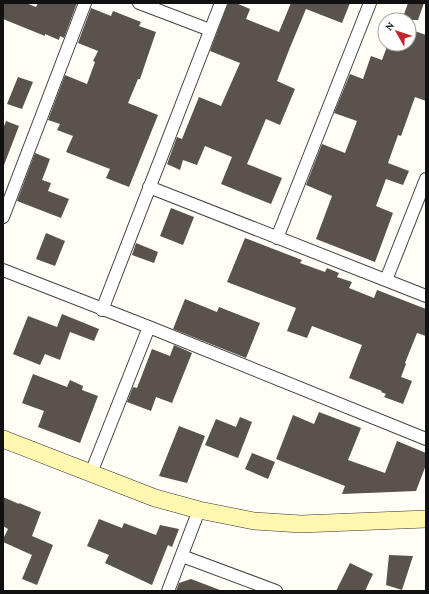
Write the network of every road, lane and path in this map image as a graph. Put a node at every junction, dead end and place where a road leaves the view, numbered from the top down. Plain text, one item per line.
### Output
1 (85, 3) edge
2 (139, 3) edge
3 (222, 3) edge
4 (370, 3) edge
5 (210, 30) junction
6 (426, 180) edge
7 (149, 187) junction
8 (3, 217) edge
9 (277, 238) junction
10 (3, 270) edge
11 (386, 280) junction
12 (426, 296) edge
13 (102, 310) junction
14 (149, 328) junction
15 (3, 439) edge
16 (426, 439) edge
17 (90, 473) junction
18 (199, 510) junction
19 (426, 519) edge
20 (182, 556) junction
21 (168, 591) edge
22 (276, 591) edge

1 - 8 street
2 - 5 street
3 - 5 street
4 - 9 street
5 - 7 street
6 - 11 street
7 - 9 street
7 - 13 street
9 - 11 street
10 - 13 street
11 - 12 street
13 - 14 street
14 - 16 street
14 - 17 street
15 - 17 main road
17 - 18 main road
18 - 19 main road
18 - 20 street
20 - 21 street
20 - 22 street

